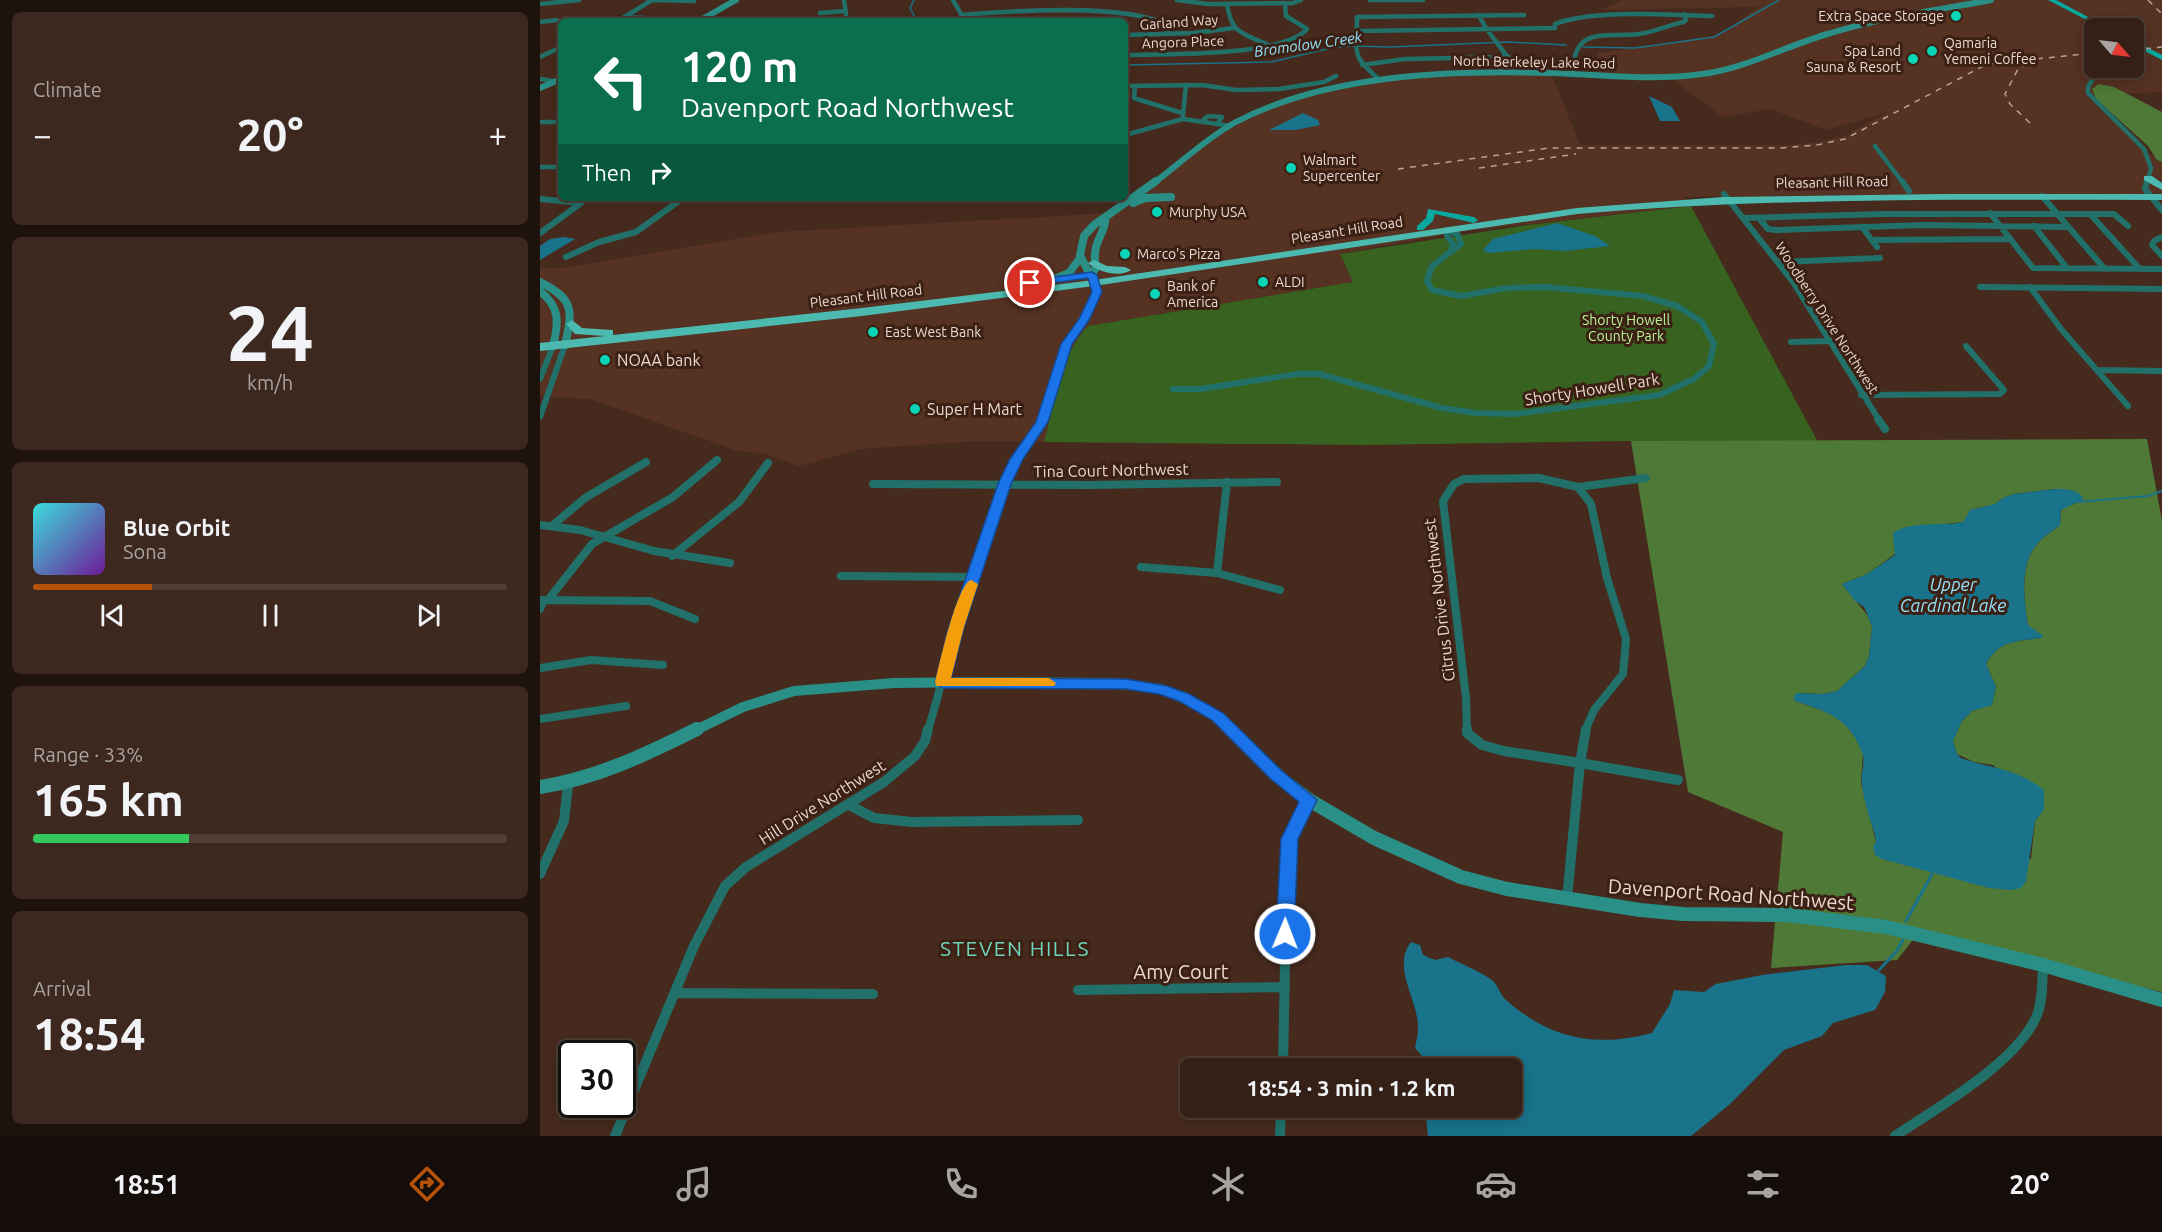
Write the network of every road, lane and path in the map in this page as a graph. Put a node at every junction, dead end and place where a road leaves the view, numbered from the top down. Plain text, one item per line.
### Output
1 (579, 0) edge
2 (652, 0) edge
3 (736, 0) edge
4 (844, 0) edge
5 (952, 0) edge
6 (1177, 0) edge
7 (1301, 0) edge
8 (1370, 0) edge
9 (1423, 0) edge
10 (1991, 0) edge
11 (2052, 0) edge
12 (694, 2) dead end
13 (1286, 3) junction
14 (540, 4) edge
15 (1227, 4) junction
16 (845, 11) junction
17 (820, 13) dead end
18 (1684, 14) junction
19 (961, 15) junction
20 (1479, 15) junction
21 (1524, 15) dead end
22 (1712, 16) dead end
23 (626, 17) joint
24 (644, 18) edge
25 (704, 18) edge
26 (846, 18) edge
27 (963, 18) edge
28 (2087, 18) edge
29 (557, 20) dead end
30 (540, 22) edge
31 (1234, 28) junction
32 (1484, 29) junction
33 (1357, 31) junction
34 (1167, 33) junction
35 (1128, 35) edge
36 (1268, 45) junction
37 (558, 48) edge
38 (2144, 48) edge
39 (550, 52) junction
40 (558, 53) edge
41 (1128, 55) edge
42 (540, 57) edge
43 (2162, 58) edge
44 (1510, 62) junction
45 (1362, 65) junction
46 (1513, 73) junction
47 (1574, 74) junction
48 (1336, 76) dead end
49 (2093, 78) edge
50 (540, 79) edge
51 (558, 80) edge
52 (1380, 80) junction
53 (553, 81) junction
54 (1186, 85) junction
55 (1128, 86) edge
56 (1135, 86) junction
57 (540, 88) edge
58 (1183, 116) junction
59 (1195, 120) junction
60 (1204, 120) junction
61 (1175, 121) junction
62 (540, 122) edge
63 (558, 122) edge
64 (1232, 125) junction
65 (1128, 134) edge
66 (1875, 146) dead end
67 (540, 167) edge
68 (558, 167) edge
69 (1163, 178) junction
70 (2148, 178) junction
71 (2162, 187) edge
72 (1909, 191) junction
73 (2162, 192) edge
74 (2149, 194) junction
75 (2042, 196) junction
76 (1726, 197) junction
77 (2162, 198) edge
78 (540, 199) edge
79 (558, 201) edge
80 (560, 201) edge
81 (679, 201) edge
82 (1123, 206) junction
83 (2162, 210) edge
84 (1990, 213) junction
85 (2057, 213) junction
86 (2090, 214) junction
87 (1744, 218) junction
88 (1759, 218) junction
89 (1105, 219) junction
90 (2001, 226) junction
91 (2034, 226) junction
92 (2128, 226) dead end
93 (1862, 227) junction
94 (2068, 227) junction
95 (1447, 230) junction
96 (540, 233) edge
97 (2162, 237) edge
98 (2010, 239) junction
99 (1872, 240) junction
100 (1877, 247) dead end
101 (2162, 256) edge
102 (566, 257) dead end
103 (1080, 258) junction
104 (1880, 258) dead end
105 (1779, 262) junction
106 (2103, 267) junction
107 (2067, 268) junction
108 (2139, 268) junction
109 (2162, 269) edge
110 (1093, 274) junction
111 (1052, 280) junction
112 (540, 282) edge
113 (1980, 287) dead end
114 (2030, 287) junction
115 (2162, 289) edge
116 (540, 291) edge
117 (572, 324) junction
118 (609, 333) junction
119 (540, 340) edge
120 (1830, 341) junction
121 (560, 342) junction
122 (1791, 342) dead end
123 (1966, 346) dead end
124 (540, 348) edge
125 (2097, 370) junction
126 (2162, 371) edge
127 (540, 379) edge
128 (1173, 388) dead end
129 (1861, 395) junction
130 (2128, 406) dead end
131 (540, 417) edge
132 (1885, 429) dead end
133 (717, 460) dead end
134 (646, 462) dead end
135 (768, 463) dead end
136 (1646, 478) dead end
137 (1227, 482) junction
138 (1277, 482) dead end
139 (873, 484) dead end
140 (1005, 484) junction
141 (1578, 487) junction
142 (540, 525) edge
143 (553, 525) junction
144 (602, 537) junction
145 (672, 556) junction
146 (730, 563) dead end
147 (1141, 567) dead end
148 (1217, 573) junction
149 (841, 576) dead end
150 (974, 577) junction
151 (1281, 590) dead end
152 (544, 600) edge
153 (540, 609) edge
154 (695, 619) dead end
155 (663, 665) dead end
156 (540, 668) edge
157 (942, 683) junction
158 (626, 706) dead end
159 (540, 719) edge
160 (1578, 761) junction
161 (1678, 780) dead end
162 (568, 785) junction
163 (540, 787) edge
164 (1308, 800) junction
165 (849, 805) junction
166 (1078, 820) dead end
167 (540, 874) edge
168 (1567, 899) junction
169 (2043, 965) junction
170 (1285, 987) junction
171 (1078, 990) dead end
172 (676, 993) junction
173 (873, 994) dead end
174 (2162, 1000) edge
175 (1283, 1058) edge
176 (1281, 1118) edge
177 (615, 1136) edge
178 (1280, 1136) edge
179 (1895, 1136) edge

1 - 14 street
2 - 12 street
2 - 23 street
3 - 25 street
4 - 16 street
5 - 19 street
6 - 15 street
7 - 13 street
8 - 9 street
10 - 47 street, North Berkeley Lake Road
11 - 28 main road
13 - 15 street
13 - 36 street, Angora Place
15 - 31 street
16 - 17 street
16 - 26 street
18 - 22 street
18 - 32 street
18 - 47 street
19 - 27 street
19 - 34 street
20 - 21 street
20 - 32 street
20 - 33 street
23 - 24 street
29 - 30 street
31 - 34 street, Garland Way
31 - 36 street
32 - 33 street
32 - 44 street
33 - 45 street
34 - 35 street, Garland Way
36 - 41 street, Angora Place
37 - 39 street
38 - 43 main road
39 - 40 street
39 - 42 street
44 - 45 street
44 - 46 street
45 - 52 street
46 - 47 street, North Berkeley Lake Road
46 - 52 street, North Berkeley Lake Road
48 - 54 street
49 - 70 street
50 - 53 street
51 - 53 street
52 - 64 street, North Berkeley Lake Road
53 - 57 street
54 - 56 street
54 - 58 street
55 - 56 street
56 - 58 street
58 - 59 street
58 - 60 street
58 - 61 street
59 - 60 street
59 - 61 street
60 - 64 street
61 - 65 street
62 - 63 street
64 - 69 street, North Berkeley Lake Road
66 - 72 street
67 - 68 street
69 - 82 street, North Berkeley Lake Road
69 - 82 street
70 - 71 highway
70 - 74 street
72 - 74 highway, Pleasant Hill Road
72 - 76 highway, Pleasant Hill Road
73 - 74 highway, Pleasant Hill Road
74 - 75 highway, Pleasant Hill Road
74 - 77 highway
74 - 83 street
75 - 76 highway, Pleasant Hill Road
75 - 85 street
76 - 87 street, Woodberry Drive Northwest
76 - 95 highway, Pleasant Hill Road
76 - 110 highway, Pleasant Hill Road
78 - 79 street
80 - 96 street
81 - 102 street
82 - 89 street, North Berkeley Lake Road
84 - 85 street
84 - 88 street
84 - 90 street
85 - 86 street
85 - 94 street
86 - 92 street
86 - 108 street
87 - 88 street
87 - 105 street, Woodberry Drive Northwest
88 - 93 street
89 - 103 street, North Berkeley Lake Road
89 - 110 street
90 - 91 street
90 - 93 street
90 - 98 street
91 - 94 street
91 - 107 street
93 - 99 street
94 - 106 street
95 - 110 highway, Pleasant Hill Road
95 - 128 street, Shorty Howell Park
97 - 101 street
98 - 99 street
98 - 107 street
99 - 100 street
103 - 110 street
103 - 111 street
104 - 105 street
105 - 120 street, Woodberry Drive Northwest
106 - 107 street
106 - 108 street
108 - 109 street
110 - 111 highway, Pleasant Hill Road
110 - 121 highway, Pleasant Hill Road
110 - 140 street, Hill Drive Northwest
111 - 118 highway, Pleasant Hill Road
112 - 117 street
113 - 114 street
114 - 115 street
114 - 125 street
116 - 121 street
117 - 118 highway
117 - 121 street
118 - 121 highway, Pleasant Hill Road
119 - 121 highway, Pleasant Hill Road
120 - 122 street
120 - 129 street, Woodberry Drive Northwest
121 - 124 highway, Pleasant Hill Road
121 - 127 street
121 - 131 street
123 - 129 street
125 - 126 street
125 - 130 street
129 - 132 street, Woodberry Drive Northwest
133 - 144 street
134 - 143 street
135 - 145 street
136 - 141 street
137 - 138 street, Tina Court Northwest
137 - 140 street, Tina Court Northwest
137 - 148 street
139 - 140 street, Tina Court Northwest
140 - 150 street, Hill Drive Northwest
141 - 160 street
141 - 160 street, Citrus Drive Northwest
142 - 143 street
143 - 144 street
144 - 145 street
144 - 152 street
145 - 146 street
147 - 148 street
148 - 151 street
149 - 150 street
150 - 157 street, Hill Drive Northwest
152 - 153 street
152 - 154 street
155 - 156 street
157 - 162 street, Davenport Road Northwest
157 - 164 street, Davenport Road Northwest
157 - 165 street, Hill Drive Northwest
158 - 159 street
160 - 161 street
160 - 168 street
162 - 163 street, Davenport Road Northwest
162 - 167 street
164 - 168 street, Davenport Road Northwest
164 - 170 street
165 - 166 street
165 - 172 street, Hill Drive Northwest
168 - 169 street, Davenport Road Northwest
169 - 174 street, Davenport Road Northwest
169 - 179 street
170 - 171 street, Amy Court
170 - 175 street
172 - 173 street
172 - 177 street, Hill Drive Northwest
176 - 178 street

